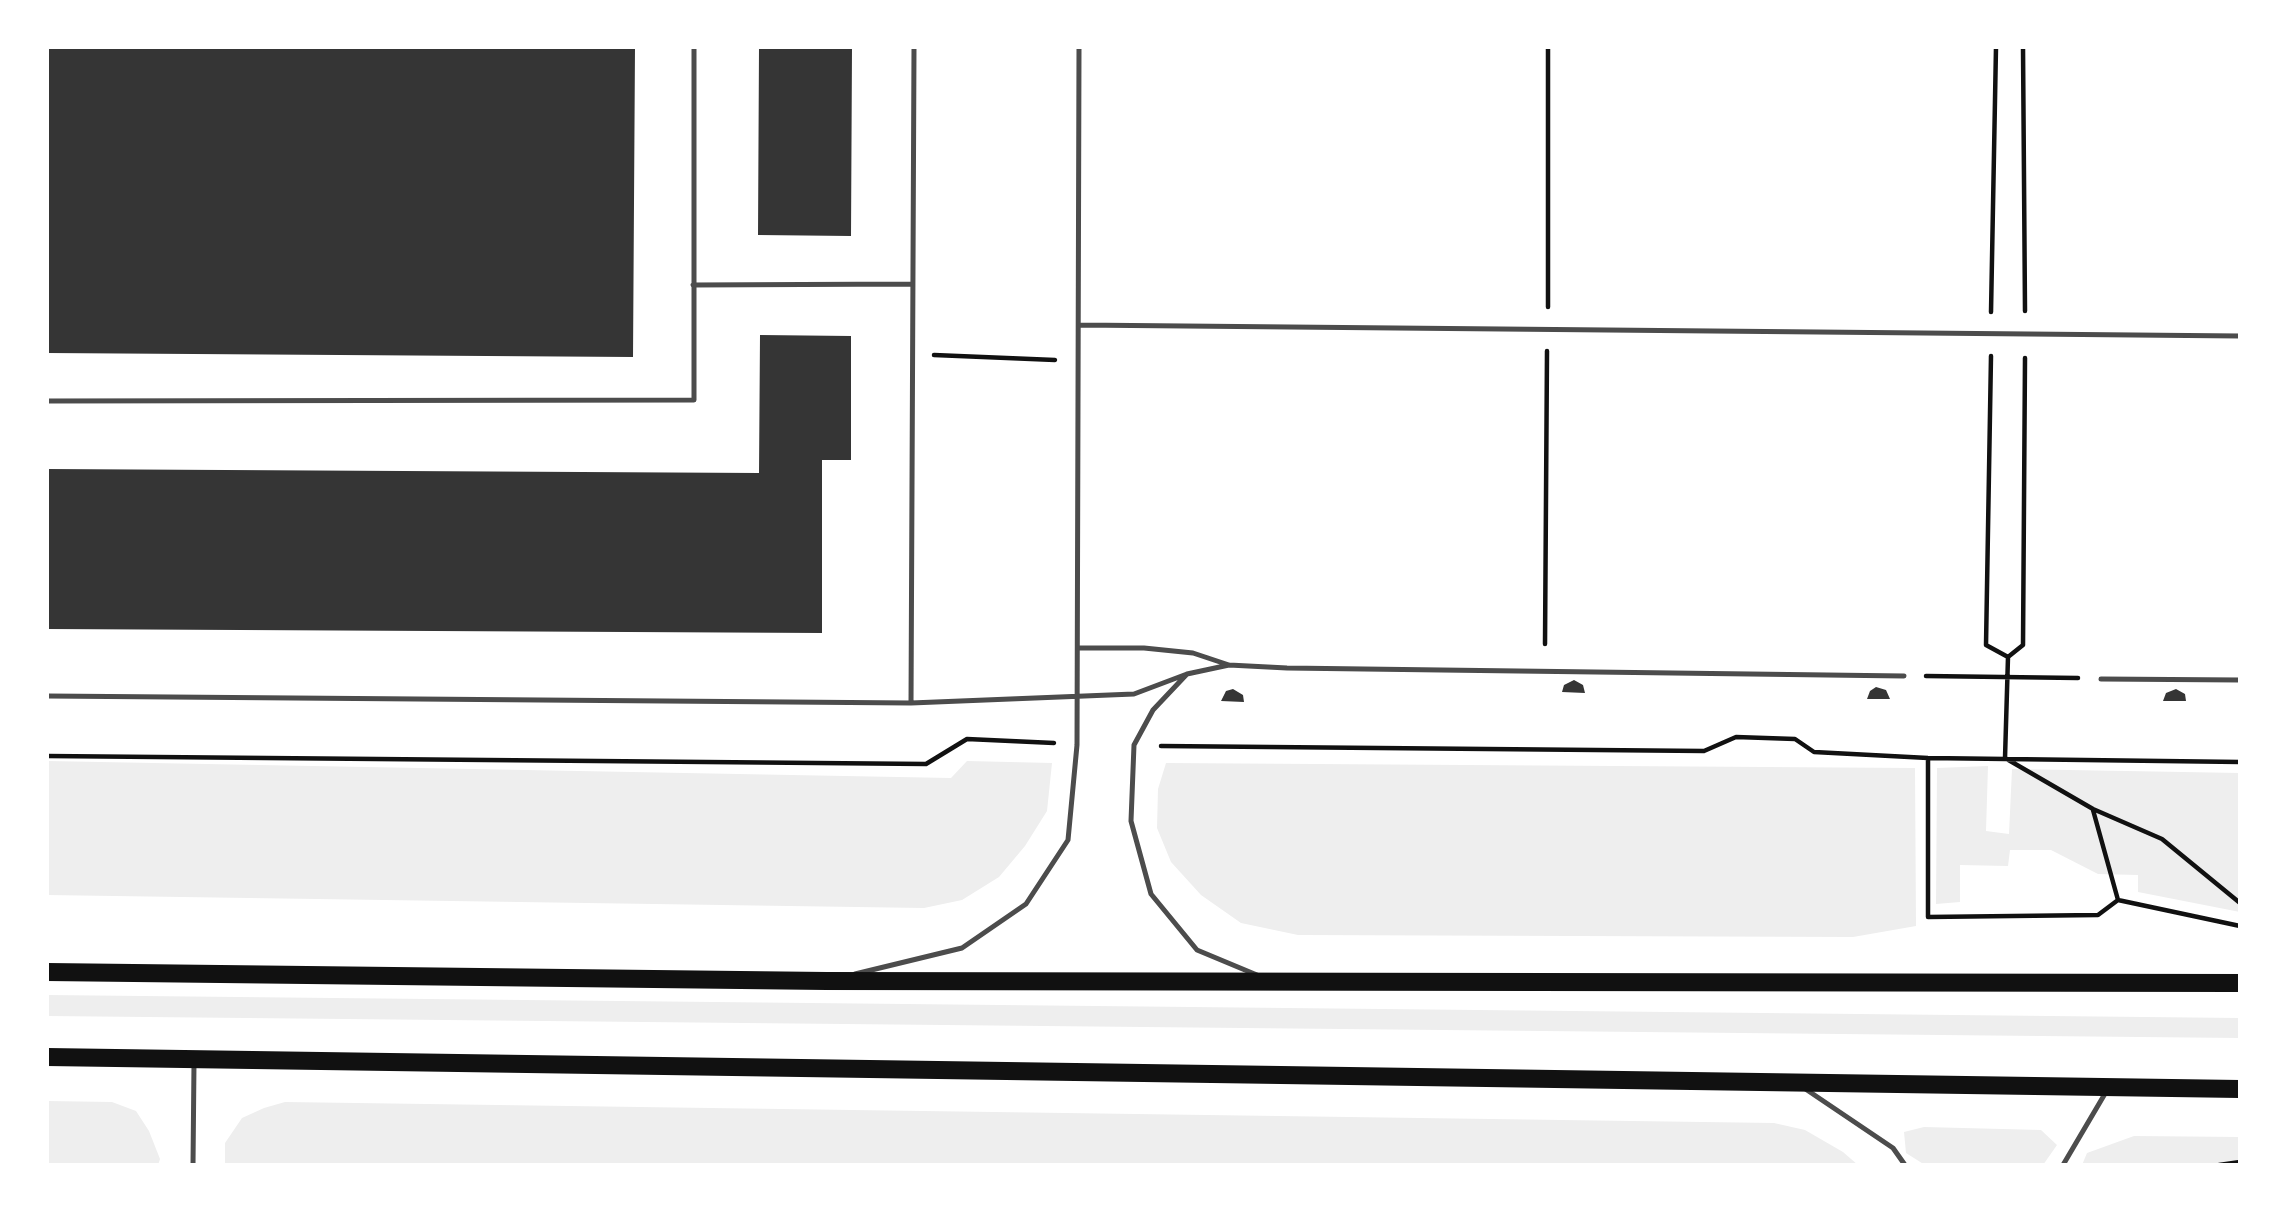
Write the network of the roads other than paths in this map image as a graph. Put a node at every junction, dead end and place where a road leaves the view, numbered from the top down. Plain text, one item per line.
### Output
1 (694, 47) edge
2 (914, 47) edge
3 (1079, 47) edge
4 (912, 284) junction
5 (693, 285) junction
6 (1079, 325) junction
7 (2240, 336) edge
8 (47, 401) edge
9 (1078, 648) junction
10 (1229, 665) junction
11 (1187, 674) junction
12 (1904, 676) road end
13 (2101, 678) road end
14 (2240, 680) edge
15 (47, 696) edge
16 (1078, 697) junction
17 (911, 703) junction
18 (47, 972) edge
19 (1269, 980) junction
20 (827, 981) junction
21 (2240, 983) edge
22 (47, 1057) edge
23 (194, 1059) junction
24 (1799, 1084) junction
25 (2109, 1087) junction
26 (2240, 1089) edge
27 (192, 1165) edge
28 (1905, 1165) edge
29 (2063, 1165) edge

1 - 5 lane
2 - 4 lane
3 - 6 lane
4 - 5 lane
4 - 17 lane
5 - 8 lane
6 - 7 lane
6 - 9 lane
9 - 10 lane
9 - 16 lane
10 - 11 lane
10 - 12 lane
11 - 16 lane
11 - 19 lane
13 - 14 lane
15 - 17 lane
16 - 17 lane
16 - 20 lane
18 - 20 main road
19 - 20 main road
19 - 21 main road
22 - 23 main road
23 - 24 main road
23 - 27 lane
24 - 25 main road
24 - 28 lane
25 - 26 main road
25 - 29 lane

